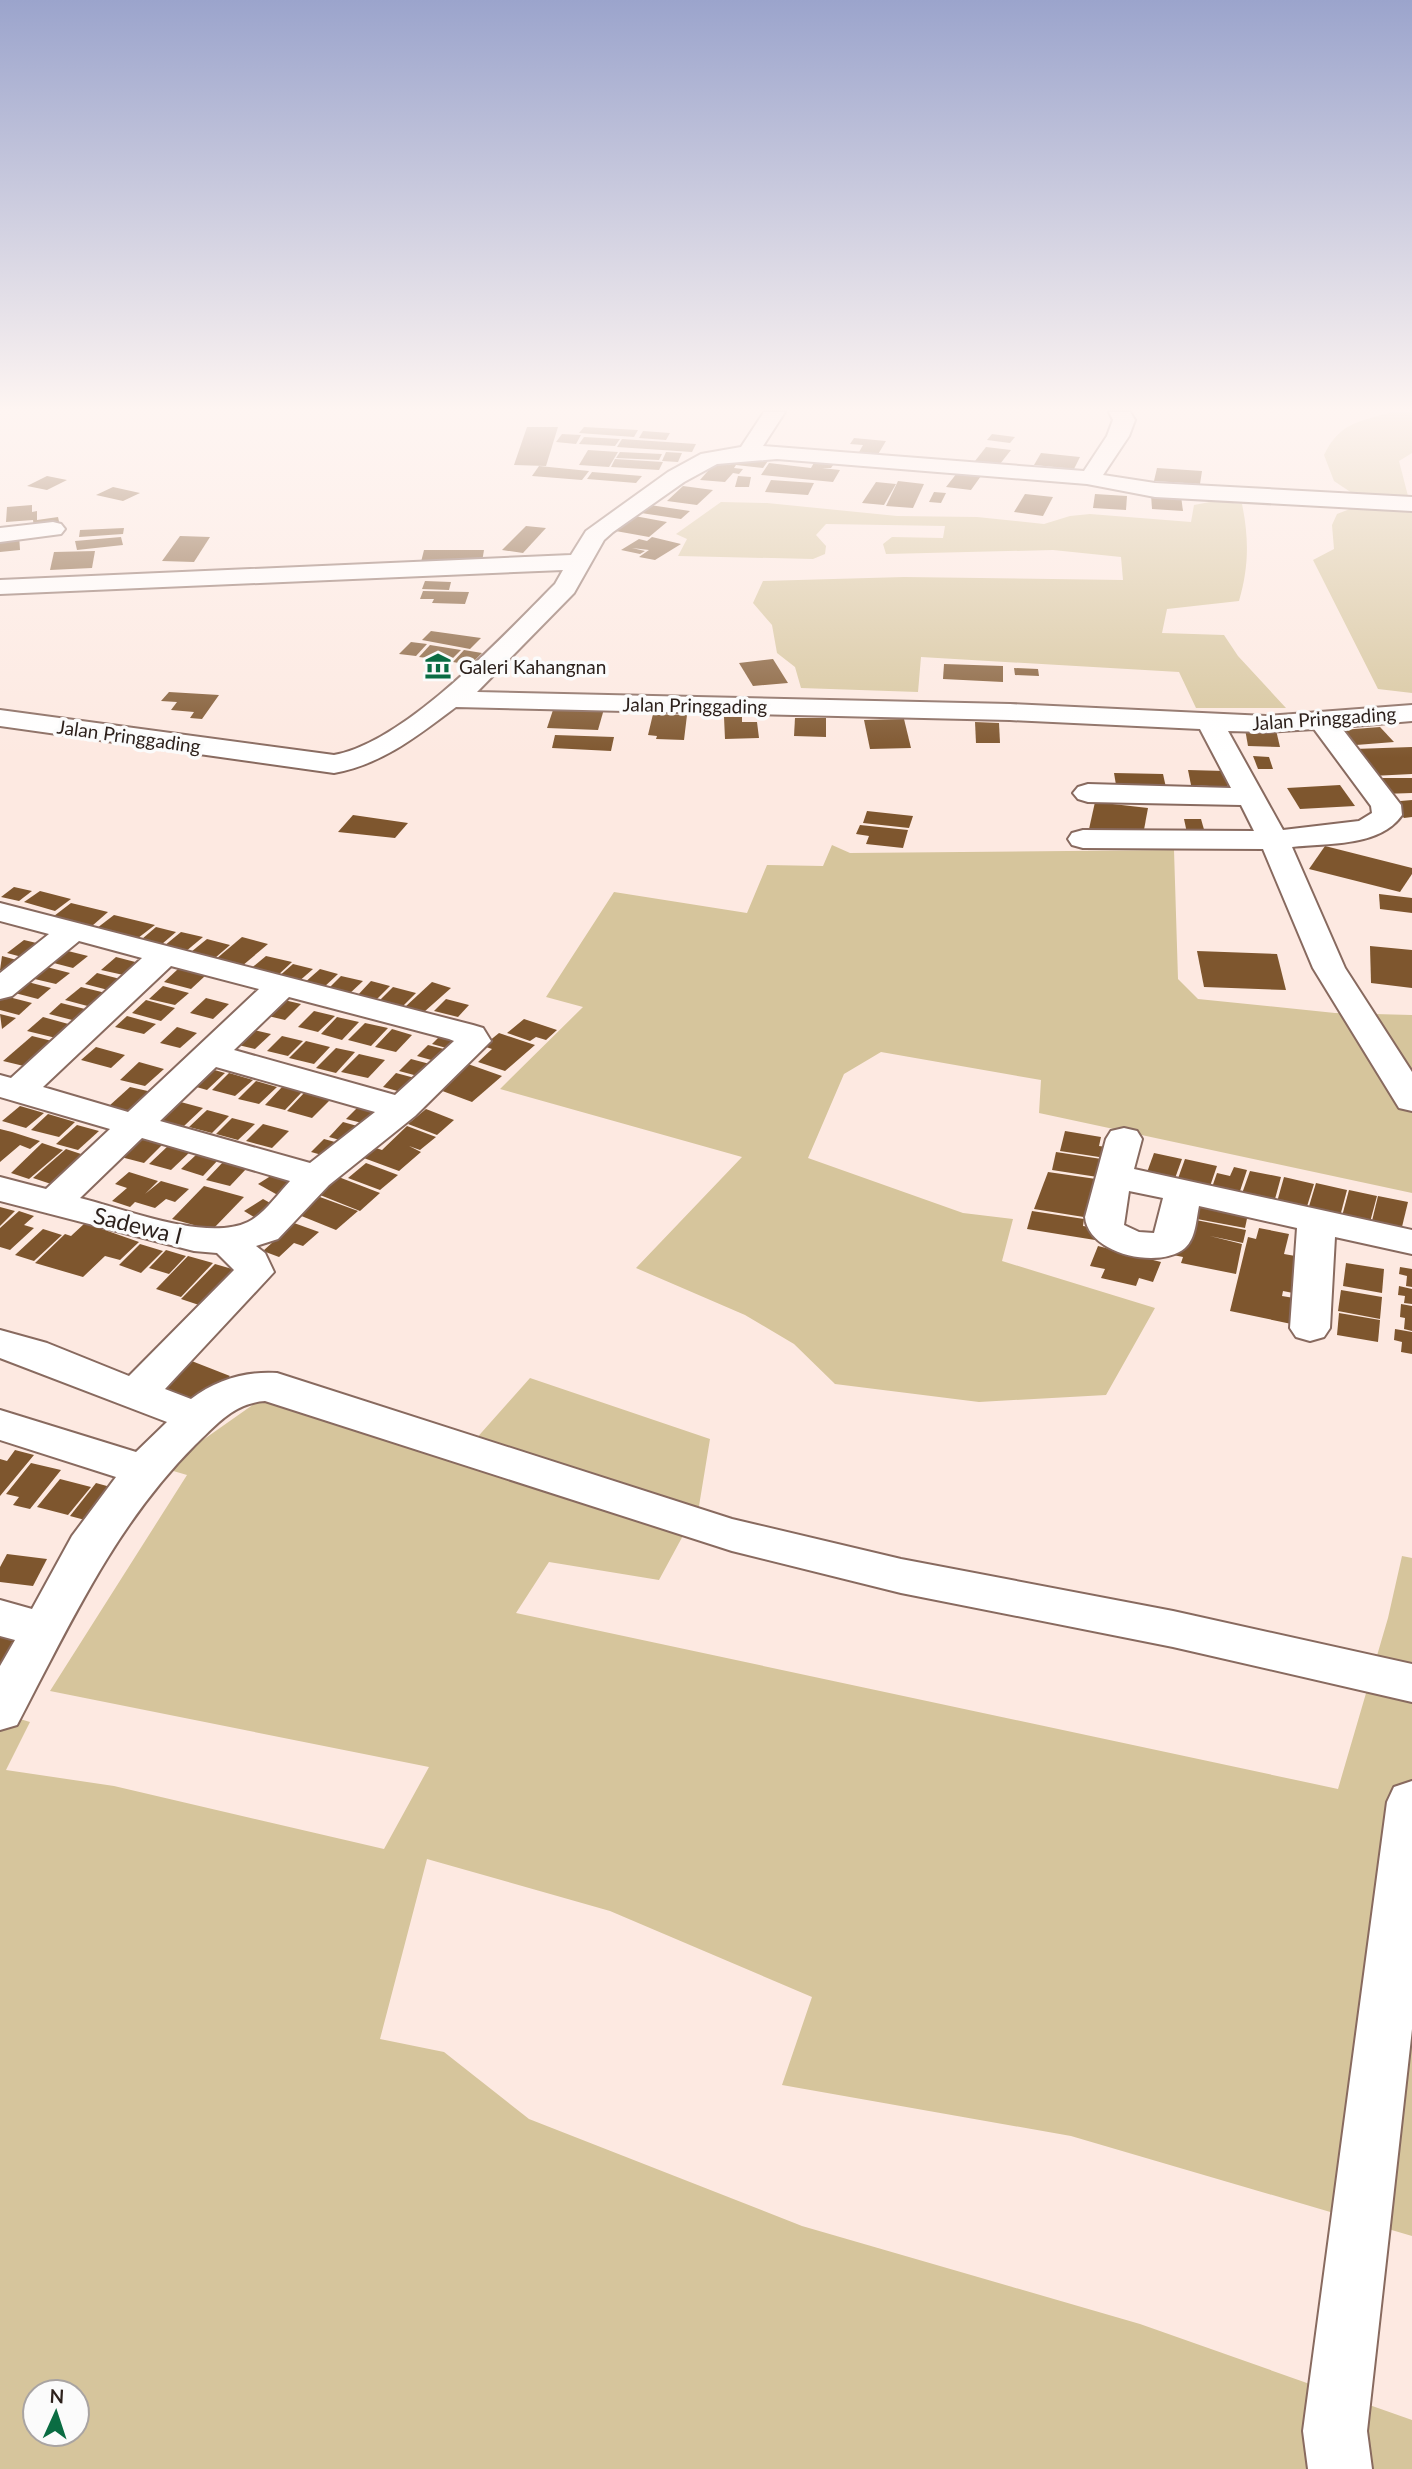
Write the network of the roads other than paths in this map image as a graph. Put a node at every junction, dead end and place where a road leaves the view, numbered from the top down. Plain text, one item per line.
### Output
1 (605, 527) edge
2 (53, 529) dead end
3 (0, 535) edge
4 (581, 562) junction
5 (0, 587) edge
6 (450, 699) junction
7 (1412, 713) edge
8 (0, 718) edge
9 (1210, 722) junction
10 (1323, 722) junction
11 (1088, 793) dead end
12 (1251, 797) junction
13 (1083, 839) dead end
14 (1274, 840) junction
15 (9, 917) edge
16 (73, 930) junction
17 (164, 955) junction
18 (280, 986) junction
19 (1, 988) edge
20 (1371, 1031) junction
21 (1412, 1038) edge
22 (209, 1054) junction
23 (9, 1089) edge
24 (1412, 1100) edge
25 (402, 1108) junction
26 (134, 1125) junction
27 (1124, 1139) dead end
28 (1114, 1176) junction
29 (316, 1177) junction
30 (0, 1189) edge
31 (1184, 1192) junction
32 (52, 1204) junction
33 (1317, 1221) junction
34 (228, 1242) junction
35 (1412, 1242) edge
36 (1310, 1328) dead end
37 (0, 1344) edge
38 (137, 1393) junction
39 (197, 1418) junction
40 (0, 1425) edge
41 (144, 1471) junction
42 (0, 1618) edge
43 (44, 1630) junction
44 (1412, 1683) edge
45 (0, 1711) edge
46 (1412, 1801) edge
47 (1340, 2469) edge

1 - 4 street
2 - 3 street
4 - 5 street
4 - 6 street
6 - 8 street, Jalan Pringgading
6 - 9 street, Jalan Pringgading
7 - 10 street, Jalan Pringgading
9 - 10 street, Jalan Pringgading
9 - 12 street
10 - 14 street
11 - 12 street
12 - 14 street
13 - 14 street
14 - 20 street
15 - 16 street
16 - 17 street
16 - 19 street
17 - 18 street
17 - 23 street
18 - 22 street
18 - 25 street
20 - 21 street
20 - 24 street
22 - 25 street
22 - 26 street
23 - 26 street
25 - 29 street
26 - 29 street
26 - 32 street
27 - 28 street
28 - 31 street
28 - 31 street
29 - 34 street, Sadewa I
30 - 32 street, Sadewa I
31 - 33 street
32 - 34 street, Sadewa I
33 - 35 street
33 - 36 street
34 - 38 street
37 - 38 street
38 - 39 street
39 - 41 street
39 - 44 street
40 - 41 street
41 - 43 street
42 - 43 street
43 - 45 street
46 - 47 street

